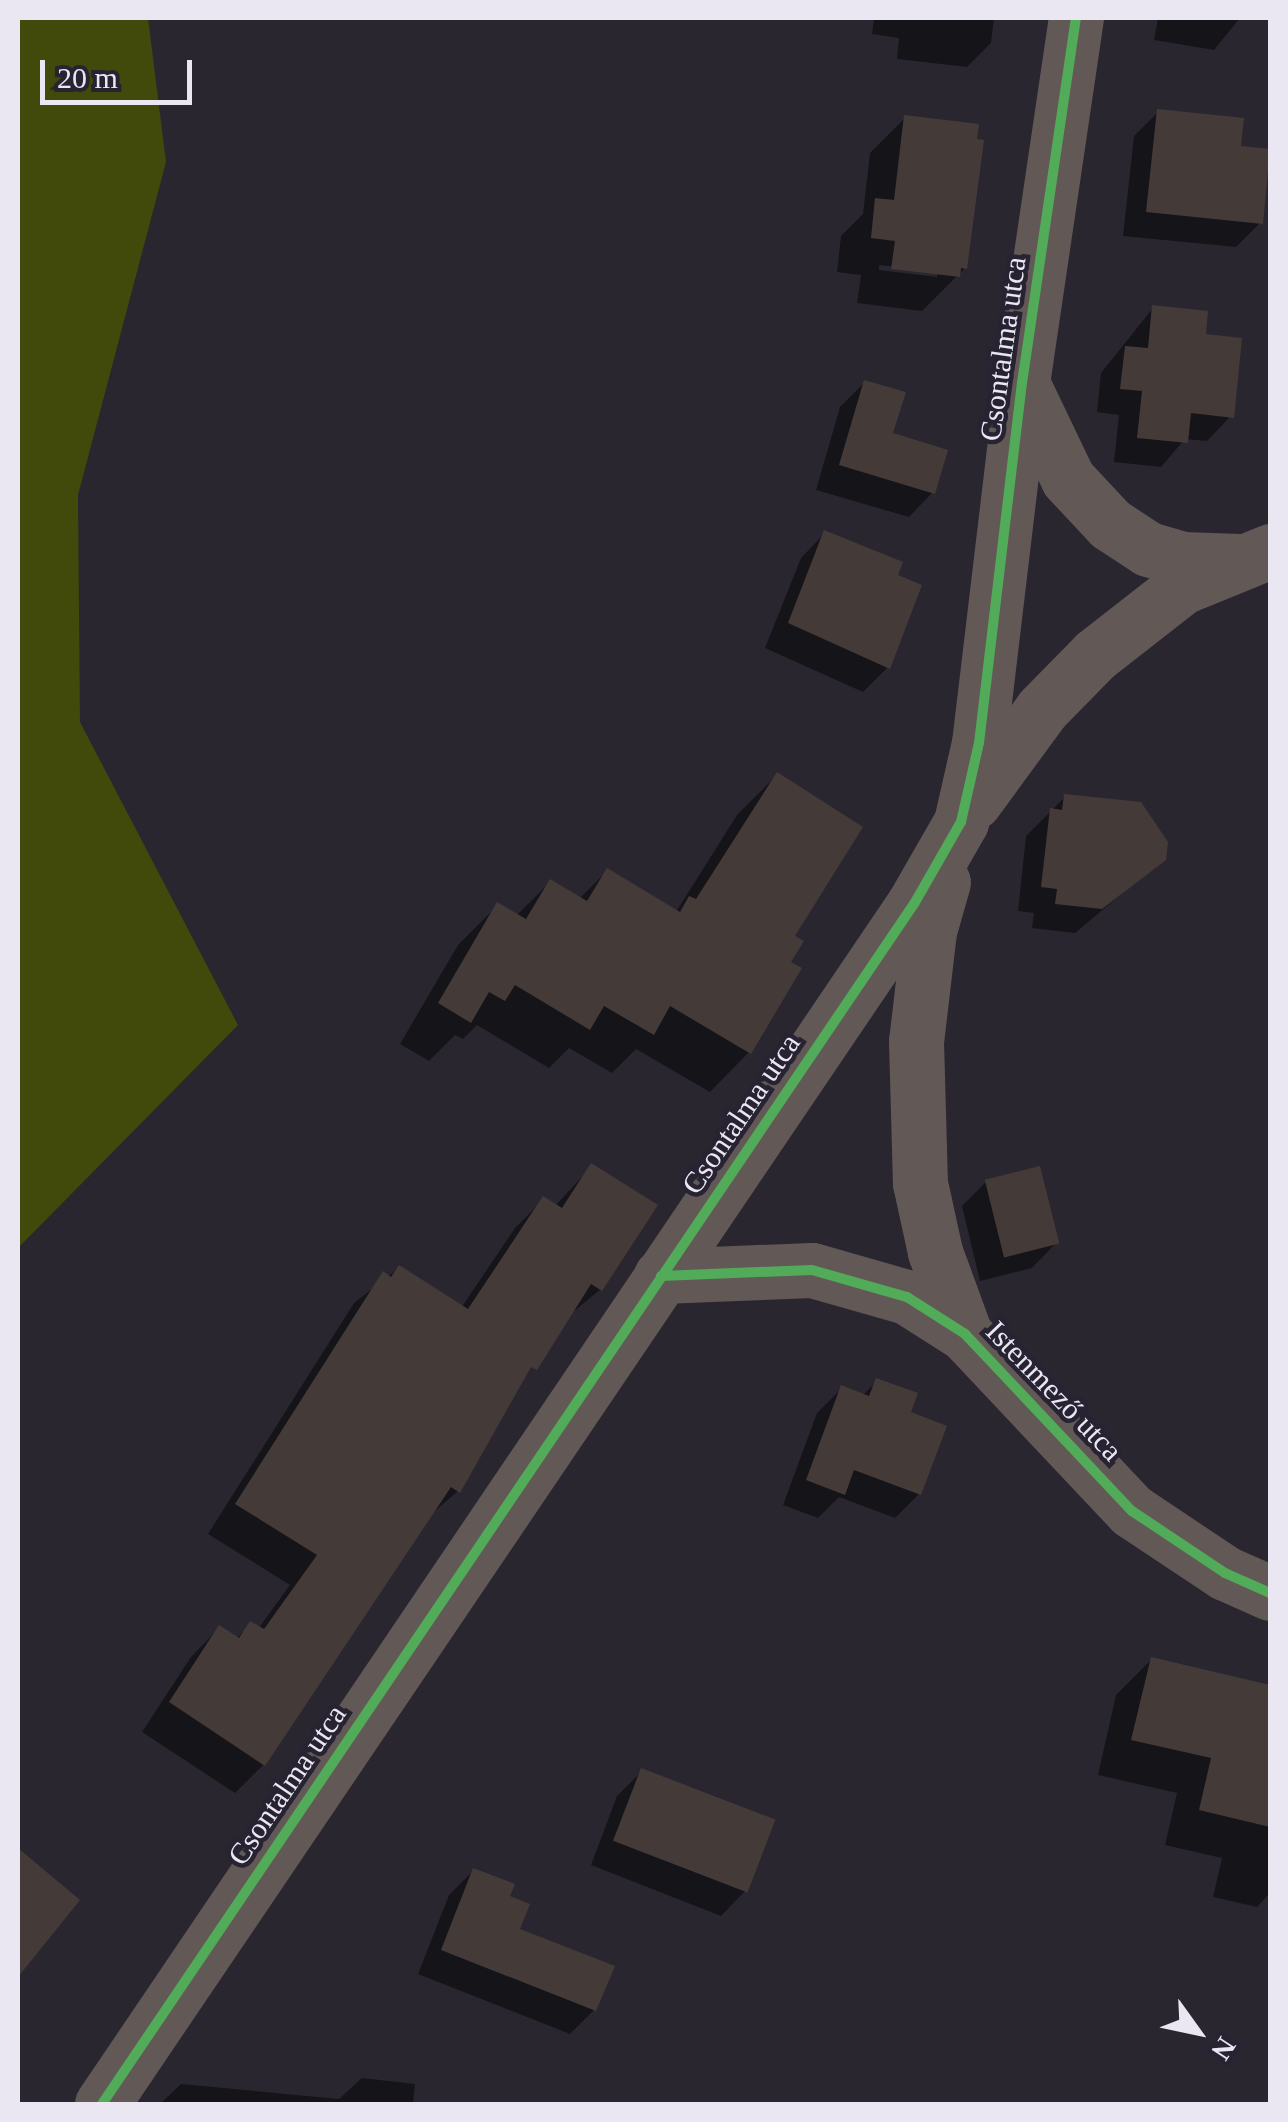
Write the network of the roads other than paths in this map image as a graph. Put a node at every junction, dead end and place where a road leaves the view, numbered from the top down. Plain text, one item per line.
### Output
1 (1076, 18) edge
2 (1022, 382) junction
3 (1255, 556) edge
4 (960, 822) junction
5 (661, 1276) junction
6 (965, 1334) junction
7 (1270, 1592) edge
8 (102, 2104) edge

1 - 2 street, Csontalma utca
2 - 3 street
2 - 4 street, Csontalma utca
3 - 4 street, Istenmező utca
4 - 5 street, Csontalma utca
4 - 6 street, Istenmező utca
5 - 6 street, Istenmező utca
5 - 8 street, Csontalma utca
6 - 7 street, Istenmező utca

